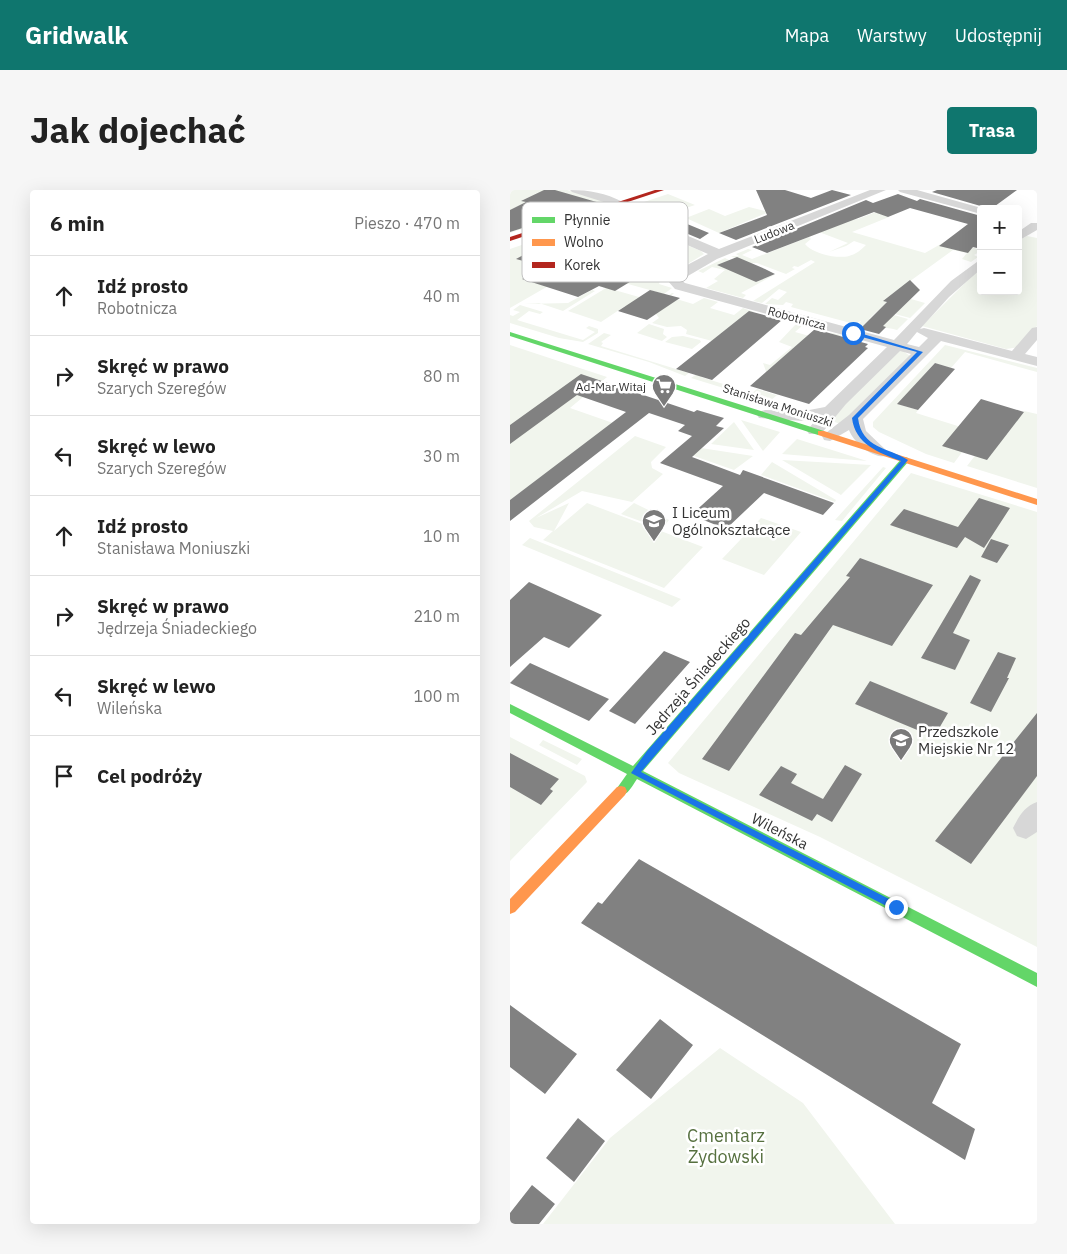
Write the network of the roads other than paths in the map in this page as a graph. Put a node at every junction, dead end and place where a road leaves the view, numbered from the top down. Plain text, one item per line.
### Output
1 (576, 190) edge
2 (661, 190) edge
3 (880, 190) edge
4 (904, 190) edge
5 (609, 202) edge
6 (625, 202) edge
7 (977, 210) edge
8 (1022, 222) edge
9 (1036, 226) edge
10 (522, 235) edge
11 (1022, 235) edge
12 (510, 239) edge
13 (688, 240) edge
14 (719, 254) junction
15 (977, 267) edge
16 (688, 270) edge
17 (674, 282) edge
18 (911, 329) junction
19 (1037, 331) edge
20 (510, 334) edge
21 (938, 336) junction
22 (897, 345) junction
23 (921, 352) junction
24 (1015, 356) junction
25 (1037, 362) edge
26 (831, 411) junction
27 (765, 415) junction
28 (855, 418) junction
29 (815, 431) junction
30 (830, 436) junction
31 (880, 452) junction
32 (905, 460) junction
33 (1037, 502) edge
34 (510, 708) edge
35 (636, 773) junction
36 (510, 908) edge
37 (1037, 980) edge

1 - 5 street
2 - 6 street
3 - 14 street, Ludowa
4 - 7 street
8 - 9 street
9 - 11 street
10 - 12 street
13 - 14 street
14 - 16 street, Ludowa
15 - 18 street
17 - 22 street, Robotnicza
18 - 21 street
18 - 22 street
19 - 24 street
20 - 27 street, Stanisława Moniuszki
21 - 23 street
21 - 24 street
22 - 23 street, Robotnicza
22 - 26 street
23 - 28 street
24 - 25 street
26 - 27 street
26 - 29 street
27 - 29 street, Stanisława Moniuszki
28 - 30 street
28 - 31 street
29 - 30 street, Stanisława Moniuszki
30 - 31 street, Stanisława Moniuszki
31 - 32 street, Stanisława Moniuszki
32 - 33 street, Stanisława Moniuszki
32 - 35 street, Jędrzeja Śniadeckiego
34 - 35 street, Wileńska
35 - 36 street, Jędrzeja Śniadeckiego
35 - 37 street, Wileńska

